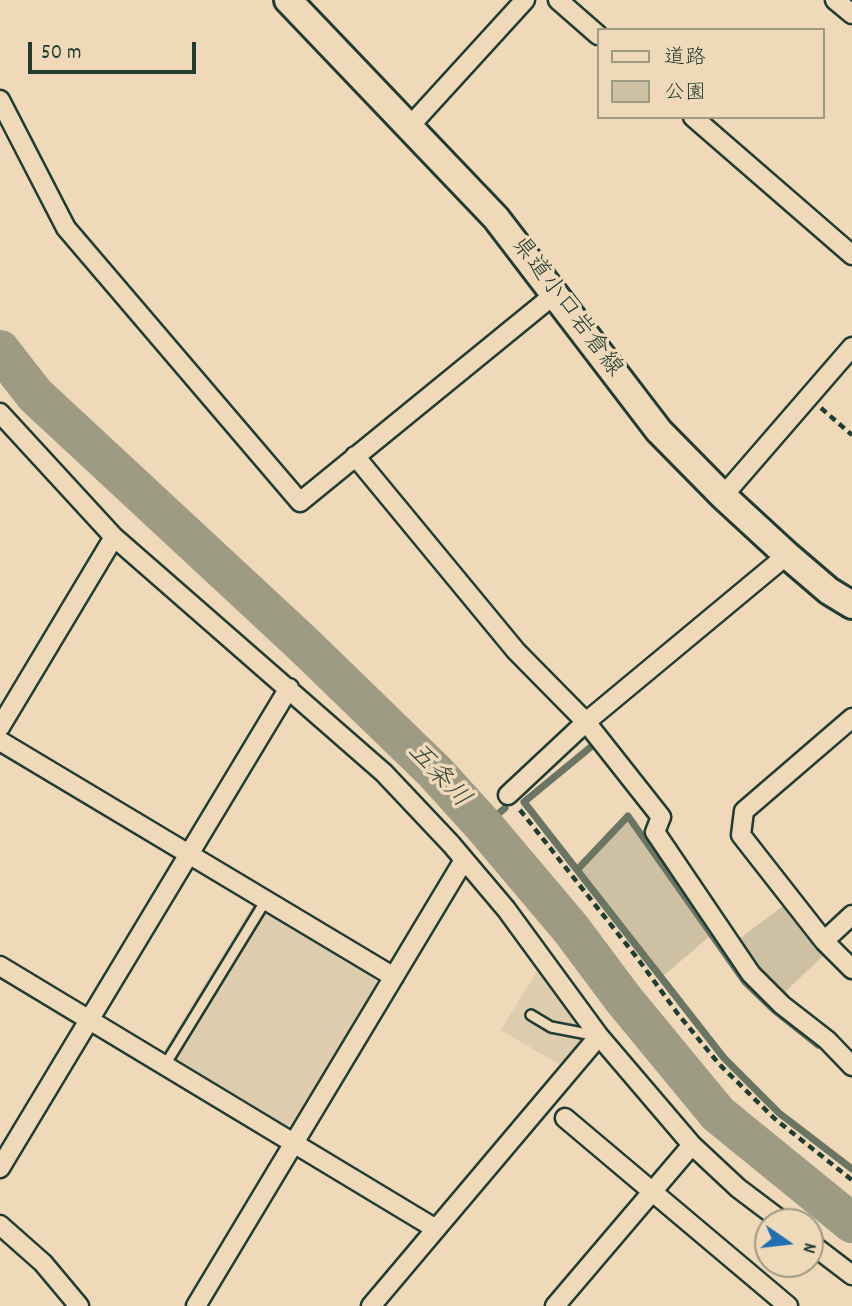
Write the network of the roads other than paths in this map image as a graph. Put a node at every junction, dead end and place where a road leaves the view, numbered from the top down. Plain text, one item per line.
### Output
1 (288, 0) edge
2 (525, 0) edge
3 (558, 0) edge
4 (835, 0) edge
5 (852, 14) edge
6 (596, 33) edge
7 (0, 100) edge
8 (695, 119) edge
9 (410, 126) junction
10 (852, 255) edge
11 (555, 294) junction
12 (852, 347) edge
13 (0, 413) edge
14 (355, 456) junction
15 (723, 496) junction
16 (114, 537) junction
17 (787, 555) junction
18 (852, 605) edge
19 (289, 688) junction
20 (852, 718) edge
21 (586, 722) junction
22 (0, 727) edge
23 (0, 741) edge
24 (509, 795) road end
25 (189, 854) junction
26 (464, 860) junction
27 (266, 900) junction
28 (852, 915) edge
29 (824, 941) junction
30 (0, 966) edge
31 (852, 969) edge
32 (394, 977) junction
33 (531, 1015) dead end
34 (89, 1020) junction
35 (599, 1036) junction
36 (165, 1065) junction
37 (852, 1066) edge
38 (565, 1118) dead end
39 (294, 1143) junction
40 (692, 1145) junction
41 (0, 1168) edge
42 (653, 1191) junction
43 (764, 1208) edge
44 (0, 1225) edge
45 (436, 1229) junction
46 (824, 1254) edge
47 (852, 1275) edge
48 (79, 1306) edge
49 (196, 1306) edge
50 (372, 1306) edge
51 (555, 1306) edge
52 (788, 1306) edge

1 - 9 main road, 県道小口岩倉線
2 - 9 street
3 - 6 street
4 - 5 street
7 - 14 street
8 - 10 street
9 - 11 main road, 県道小口岩倉線
11 - 14 street
11 - 15 main road, 県道小口岩倉線
12 - 15 street
13 - 16 street
14 - 21 street
15 - 17 main road, 県道小口岩倉線
16 - 19 street
16 - 22 street
17 - 18 main road, 県道小口岩倉線
17 - 21 street
19 - 25 street
19 - 26 street
20 - 29 street
21 - 24 street
21 - 37 street
23 - 25 street
25 - 27 street
25 - 34 street
26 - 32 street
26 - 35 street
27 - 32 street
27 - 36 lane
28 - 29 street
29 - 31 street
30 - 34 street
32 - 39 street
33 - 35 lane
34 - 36 street
34 - 41 street
35 - 40 street
35 - 45 street
36 - 39 street
38 - 42 street
39 - 45 street
39 - 49 street
40 - 42 street
40 - 43 street
42 - 51 street
42 - 52 street
44 - 48 street
45 - 50 street
46 - 47 street

